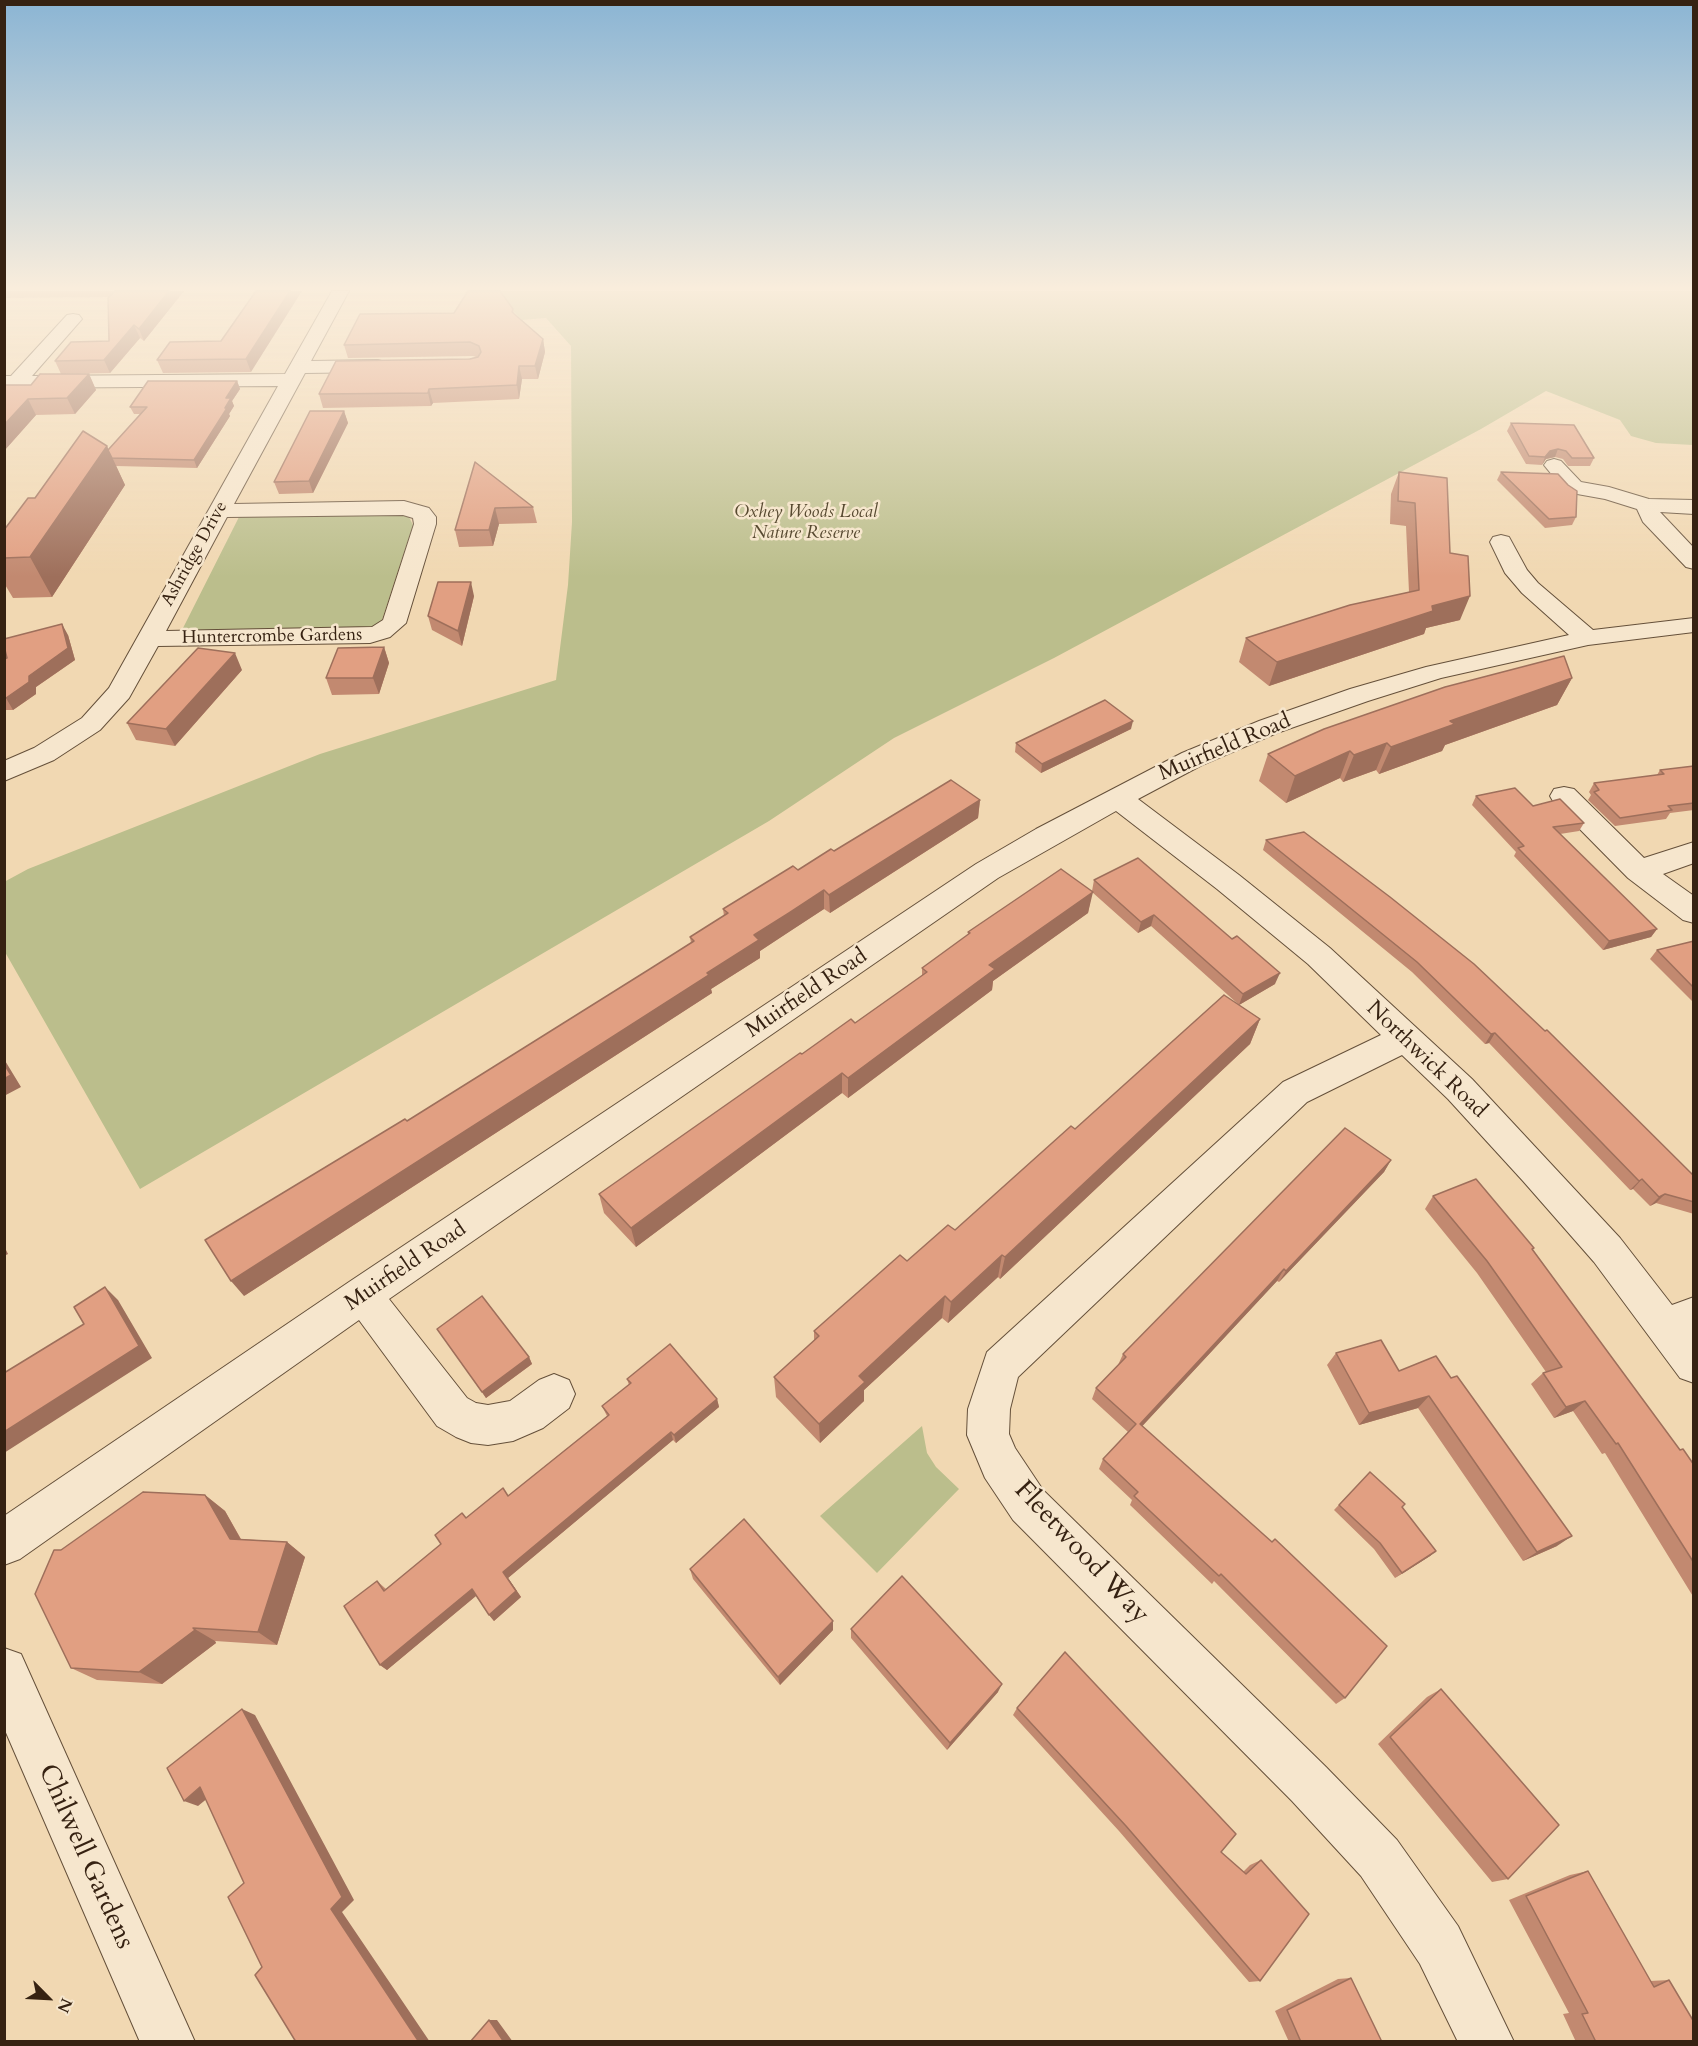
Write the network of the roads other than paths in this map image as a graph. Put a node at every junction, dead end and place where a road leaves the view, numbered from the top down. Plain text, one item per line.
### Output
1 (288, 386) edge
2 (1554, 465) dead end
3 (1647, 505) junction
4 (1694, 507) edge
5 (218, 512) junction
6 (1501, 542) dead end
7 (1694, 562) edge
8 (1694, 625) edge
9 (1588, 638) junction
10 (149, 639) junction
11 (4, 772) edge
12 (1564, 796) dead end
13 (1117, 798) junction
14 (1694, 852) edge
15 (1639, 871) junction
16 (1694, 912) edge
17 (1406, 1038) junction
18 (363, 1295) junction
19 (1679, 1321) edge
20 (1694, 1365) edge
21 (554, 1394) dead end
22 (4, 1543) edge
23 (4, 1671) edge
24 (168, 2042) edge
25 (1487, 2042) edge

1 - 5 street, Ashridge Drive
2 - 3 street
3 - 4 street
3 - 7 street
5 - 10 street, Ashridge Drive
5 - 10 street, Huntercrombe Gardens
6 - 9 street
8 - 9 street, Muirfield Road
9 - 13 street, Muirfield Road
10 - 11 street, Ashridge Drive
12 - 15 street
13 - 17 street, Northwick Road
13 - 18 street, Muirfield Road
14 - 15 street
15 - 16 street
17 - 19 street, Northwick Road
17 - 25 street, Fleetwood Way
18 - 21 street
18 - 22 street, Muirfield Road
19 - 20 street, Northwick Road
23 - 24 street, Chilwell Gardens

